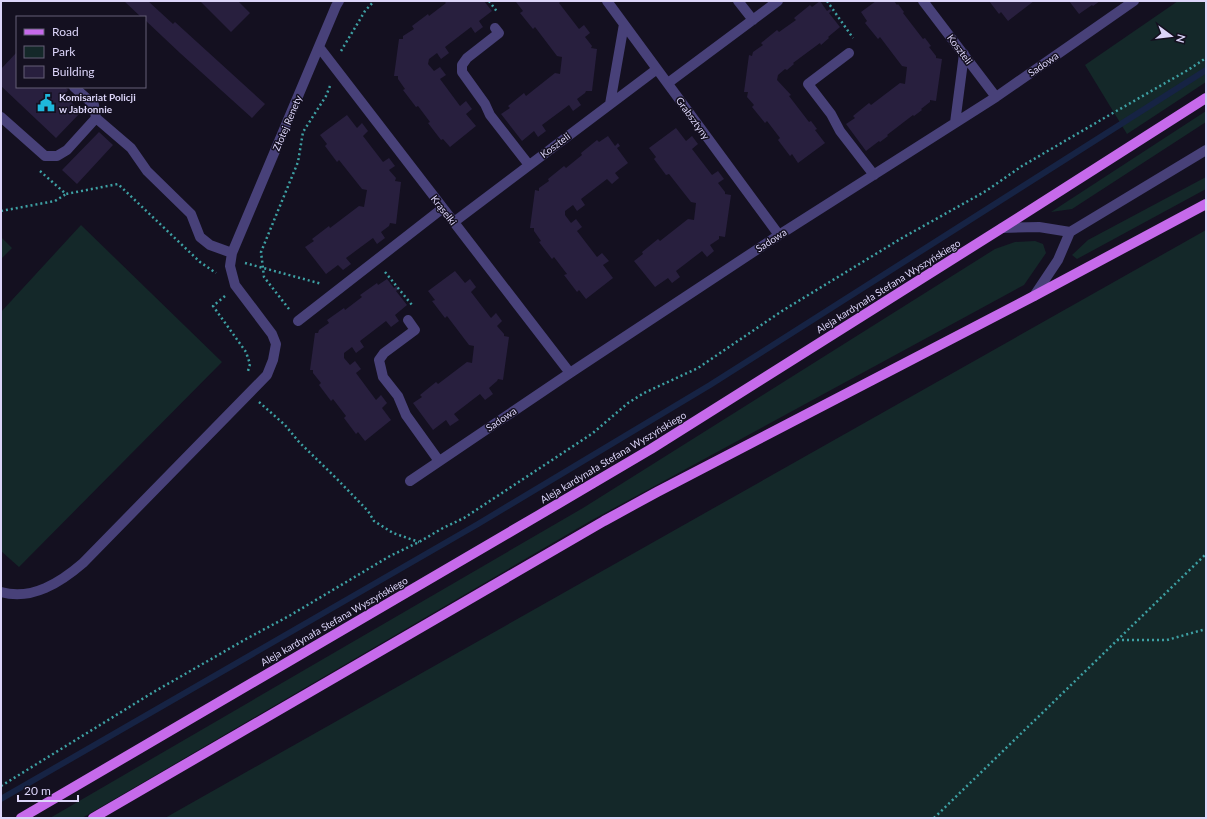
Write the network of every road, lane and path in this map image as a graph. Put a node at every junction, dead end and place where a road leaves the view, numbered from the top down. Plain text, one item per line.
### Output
1 (339, 1) edge
2 (374, 1) edge
3 (607, 1) edge
4 (738, 1) edge
5 (778, 1) edge
6 (827, 1) edge
7 (923, 1) edge
8 (1134, 1) edge
9 (753, 20) junction
10 (624, 24) junction
11 (495, 28) dead end
12 (857, 44) dead end
13 (319, 47) junction
14 (849, 53) dead end
15 (964, 54) junction
16 (1206, 58) edge
17 (336, 68) junction
18 (657, 69) junction
19 (668, 83) junction
20 (75, 88) edge
21 (996, 97) junction
22 (1206, 98) edge
23 (610, 104) junction
24 (1, 117) edge
25 (96, 118) junction
26 (955, 123) junction
27 (1206, 150) edge
28 (529, 165) junction
29 (36, 168) dead end
30 (874, 175) junction
31 (66, 194) junction
32 (1206, 204) edge
33 (443, 208) junction
34 (1, 211) edge
35 (454, 222) junction
36 (1002, 228) junction
37 (1070, 232) junction
38 (779, 235) junction
39 (234, 249) junction
40 (376, 260) junction
41 (252, 264) dead end
42 (262, 267) junction
43 (217, 274) dead end
44 (339, 288) junction
45 (227, 294) dead end
46 (1034, 296) junction
47 (408, 320) joint
48 (298, 321) joint
49 (570, 373) junction
50 (250, 393) junction
51 (439, 461) junction
52 (410, 481) dead end
53 (419, 542) junction
54 (1206, 554) edge
55 (1, 592) edge
56 (1206, 629) edge
57 (1117, 640) junction
58 (1, 786) edge
59 (21, 818) edge
60 (93, 818) edge
61 (934, 818) edge

1 - 13 street, Złotej Renety
2 - 17 path
3 - 10 street, Grabsztyny
4 - 9 street
5 - 9 street
6 - 12 path
7 - 15 street, Koszteli
8 - 21 street, Sadowa
9 - 19 street
10 - 18 street, Grabsztyny
10 - 23 street
11 - 28 street
13 - 17 street, Krąselki
13 - 39 street, Złotej Renety
14 - 30 street
15 - 21 street, Koszteli
15 - 26 street
16 - 53 path
17 - 33 street, Krąselki
17 - 42 path
18 - 19 street, Grabsztyny
18 - 23 street, Koszteli
19 - 38 street, Grabsztyny
20 - 25 street
21 - 26 street, Sadowa
22 - 36 main road, Aleja kardynała Stefana Wyszyńskiego
23 - 28 street, Koszteli
24 - 25 street
25 - 39 street
26 - 30 street, Sadowa
27 - 37 street
28 - 35 street, Koszteli
29 - 31 path
30 - 38 street, Sadowa
31 - 34 path
31 - 43 path
32 - 46 main road
33 - 35 street, Krąselki
33 - 40 street
35 - 49 street, Krąselki
36 - 37 street
36 - 59 main road, Aleja kardynała Stefana Wyszyńskiego
37 - 46 street
38 - 49 street, Sadowa
39 - 50 street
40 - 44 street
40 - 47 path
41 - 42 path
42 - 44 path
42 - 48 path
44 - 48 street
45 - 50 path
46 - 60 main road
47 - 51 street
49 - 51 street, Sadowa
50 - 53 path
50 - 55 street
51 - 52 street, Sadowa
53 - 58 path
54 - 57 path
56 - 57 path
57 - 61 path

